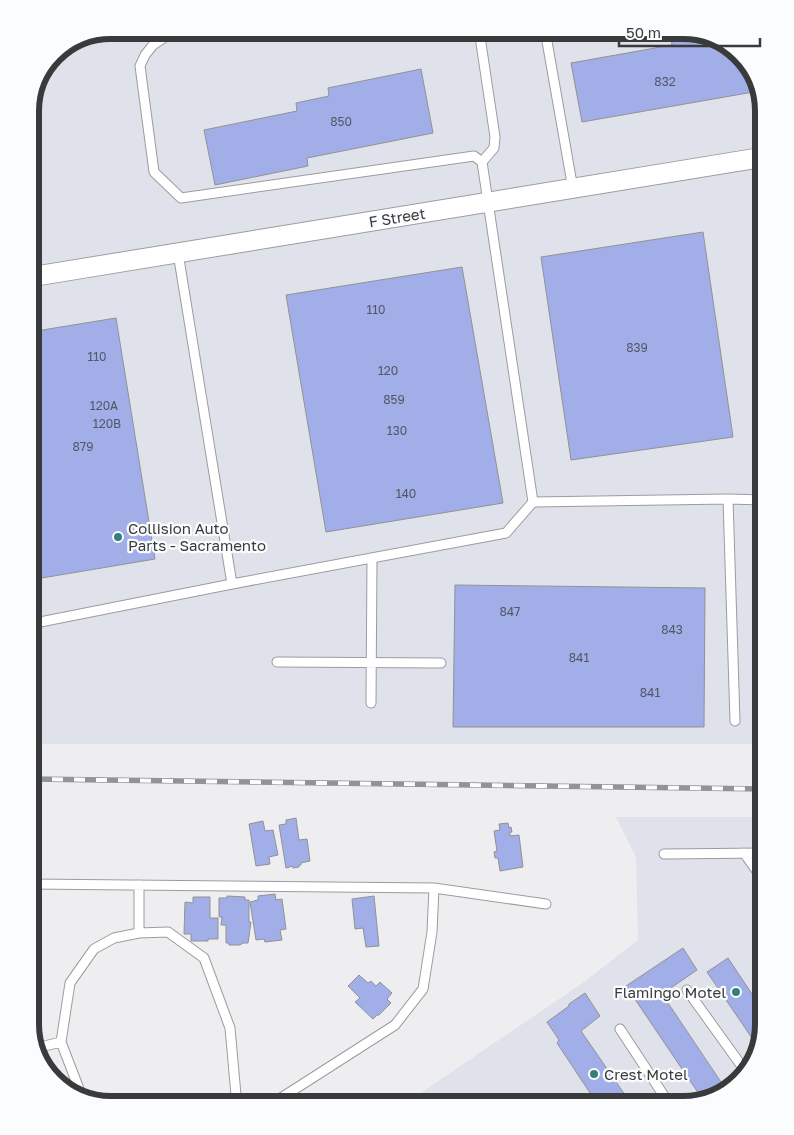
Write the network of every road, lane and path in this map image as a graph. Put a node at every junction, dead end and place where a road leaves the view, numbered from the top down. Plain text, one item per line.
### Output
1 (162, 39) edge
2 (480, 39) edge
3 (547, 39) edge
4 (755, 159) edge
5 (482, 162) junction
6 (573, 188) junction
7 (488, 202) junction
8 (178, 252) junction
9 (39, 275) edge
10 (728, 498) junction
11 (755, 500) edge
12 (533, 502) junction
13 (372, 558) junction
14 (232, 584) junction
15 (39, 622) edge
16 (277, 662) dead end
17 (371, 663) junction
18 (441, 663) dead end
19 (371, 703) dead end
20 (735, 721) dead end
21 (744, 853) junction
22 (755, 853) edge
23 (664, 854) dead end
24 (755, 868) edge
25 (39, 884) edge
26 (139, 885) junction
27 (434, 888) junction
28 (546, 904) dead end
29 (139, 933) junction
30 (687, 990) dead end
31 (620, 1029) dead end
32 (61, 1042) junction
33 (42, 1047) edge
34 (742, 1066) edge
35 (79, 1089) edge
36 (236, 1096) edge
37 (284, 1096) edge
38 (664, 1096) edge

1 - 5 lane
2 - 5 lane
3 - 6 lane
4 - 6 street, F Street
5 - 7 lane
6 - 7 street, F Street
7 - 8 street, F Street
7 - 12 lane
8 - 9 street, F Street
8 - 14 lane
10 - 11 lane
10 - 12 lane
10 - 20 lane
12 - 13 lane
13 - 14 lane
13 - 17 lane
14 - 15 lane
16 - 17 lane
17 - 18 lane
17 - 19 lane
21 - 22 lane
21 - 23 lane
21 - 24 lane
25 - 26 lane
26 - 27 lane
26 - 29 lane
27 - 28 lane
27 - 37 lane
29 - 32 lane
29 - 36 lane
30 - 34 lane
31 - 38 lane
32 - 33 lane
32 - 35 lane

